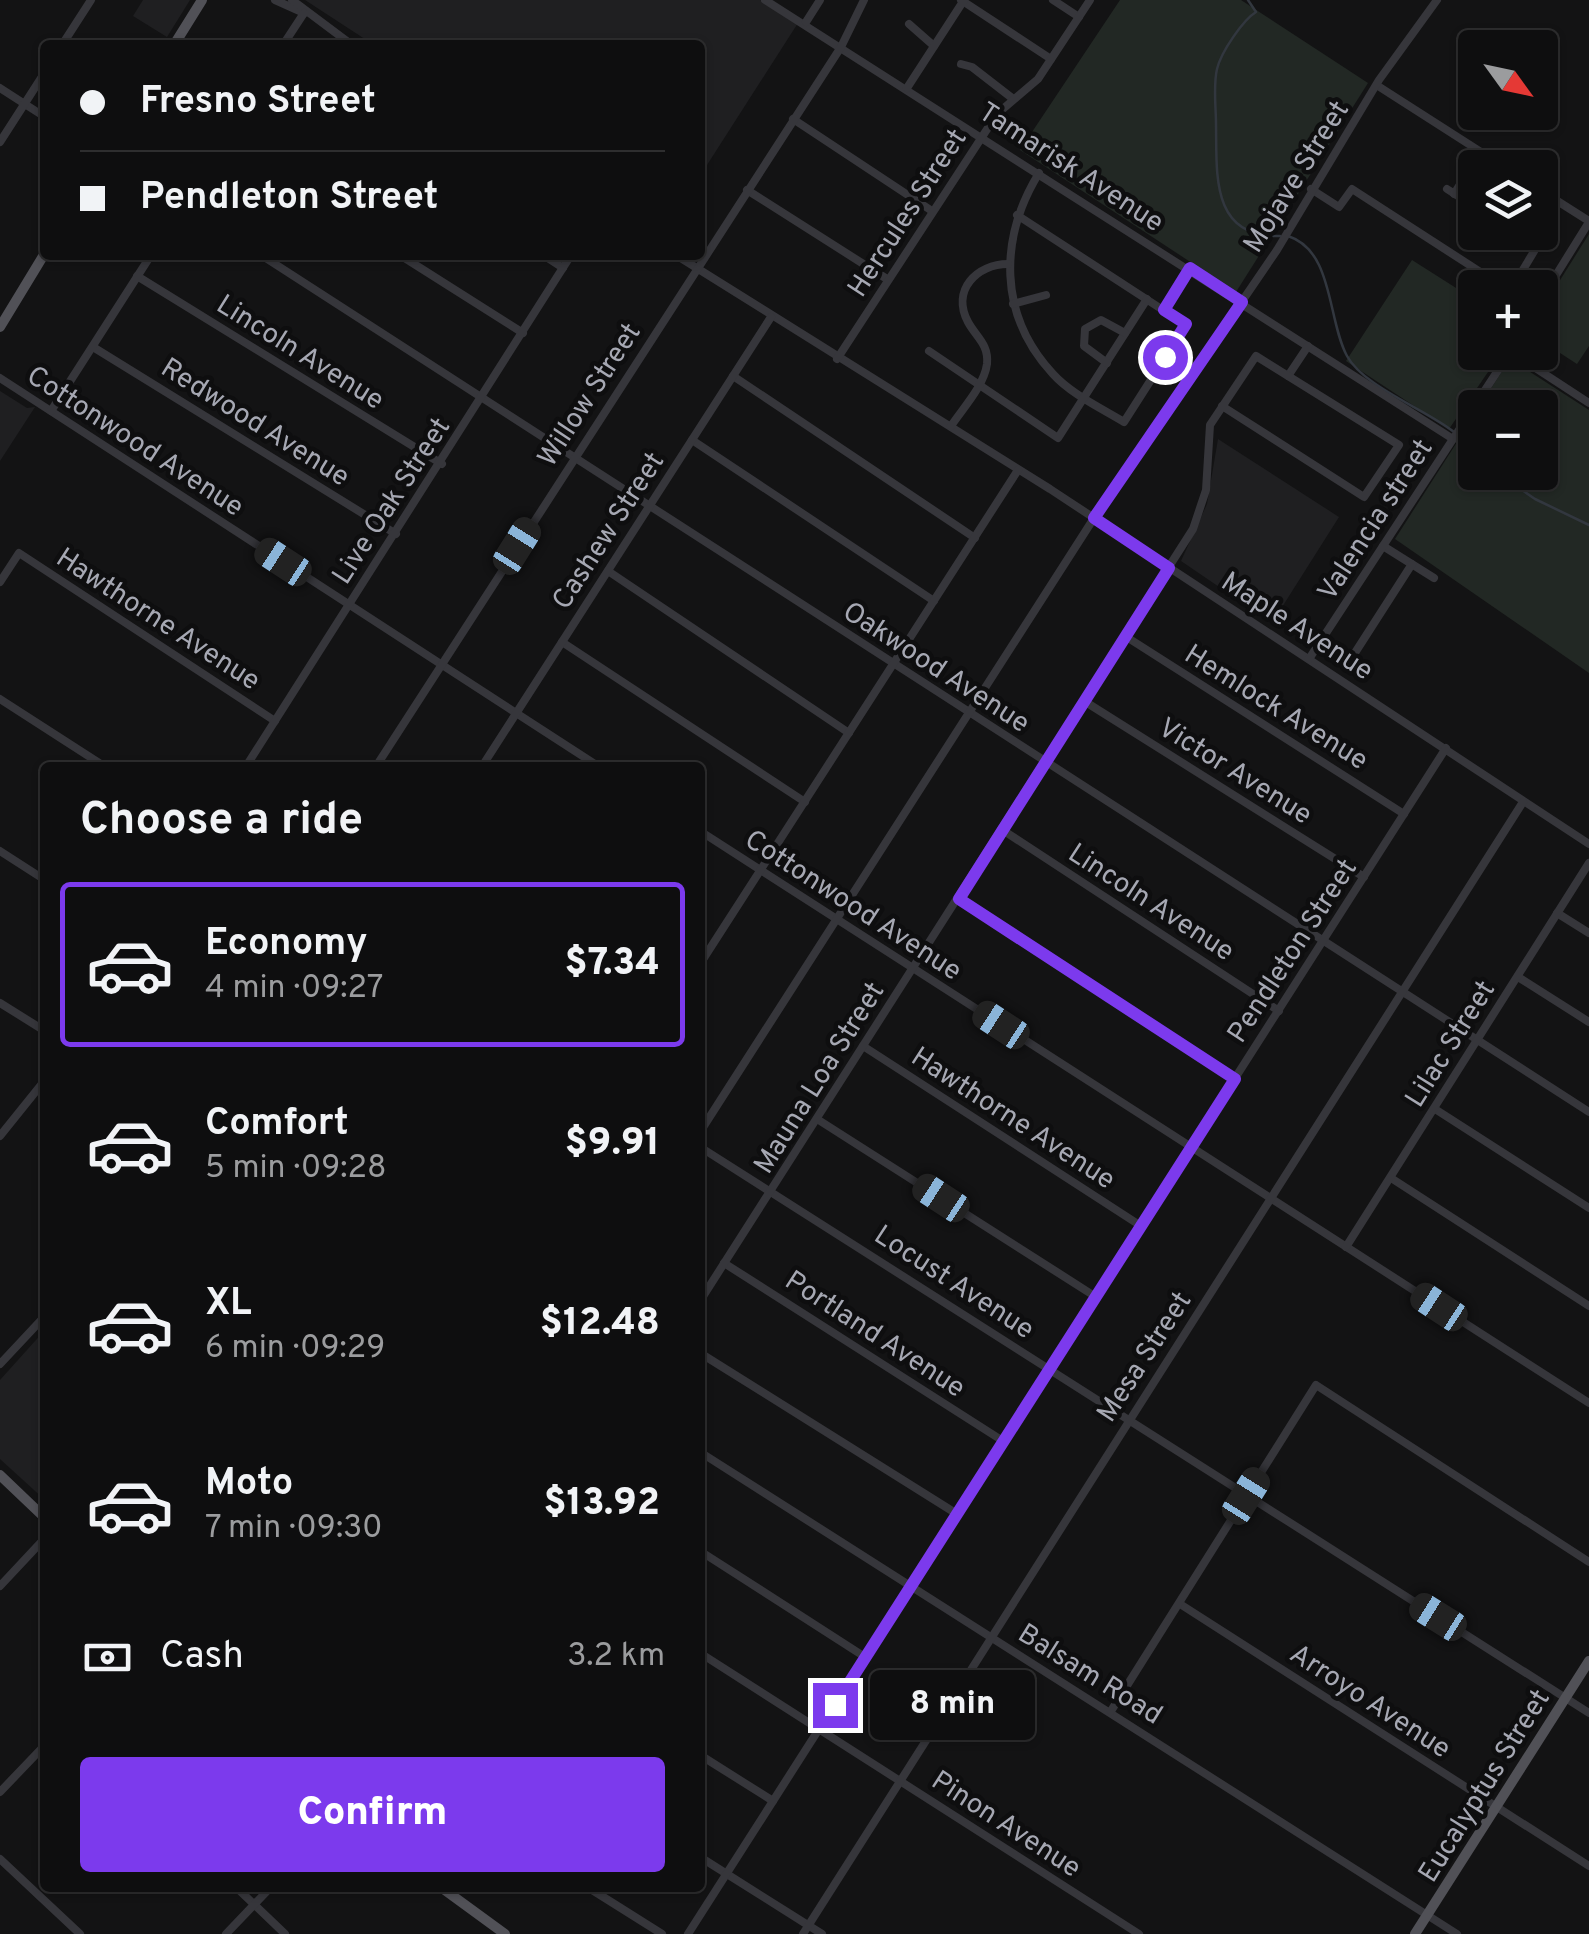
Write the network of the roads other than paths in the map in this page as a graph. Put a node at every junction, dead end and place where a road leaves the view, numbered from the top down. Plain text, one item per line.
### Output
1 (91, 0) edge
2 (202, 0) edge
3 (275, 0) edge
4 (292, 0) edge
5 (765, 0) edge
6 (820, 0) edge
7 (864, 0) edge
8 (963, 0) edge
9 (1053, 0) edge
10 (1090, 0) edge
11 (1437, 0) edge
12 (777, 3) edge
13 (304, 13) junction
14 (1078, 17) junction
15 (806, 22) junction
16 (909, 24) dead end
17 (65, 40) edge
18 (177, 40) edge
19 (286, 40) edge
20 (344, 40) edge
21 (841, 46) junction
22 (934, 46) junction
23 (1051, 59) junction
24 (961, 64) dead end
25 (40, 80) edge
26 (1378, 86) junction
27 (0, 88) edge
28 (907, 88) junction
29 (1012, 98) junction
30 (25, 104) junction
31 (40, 114) edge
32 (794, 119) junction
33 (983, 135) junction
34 (0, 142) edge
35 (1478, 150) edge
36 (1040, 173) junction
37 (747, 190) junction
38 (1310, 190) junction
39 (1558, 202) edge
40 (932, 212) junction
41 (1017, 216) junction
42 (1589, 222) edge
43 (705, 254) edge
44 (41, 260) edge
45 (148, 260) edge
46 (269, 260) edge
47 (408, 260) edge
48 (550, 260) edge
49 (568, 260) edge
50 (684, 260) edge
51 (701, 260) edge
52 (1008, 264) junction
53 (563, 268) junction
54 (696, 268) junction
55 (1190, 268) junction
56 (1476, 270) edge
57 (1558, 271) edge
58 (137, 276) junction
59 (887, 280) junction
60 (1046, 295) dead end
61 (1147, 300) junction
62 (1242, 302) junction
63 (1013, 304) junction
64 (1164, 310) junction
65 (772, 317) junction
66 (0, 327) edge
67 (523, 333) junction
68 (1125, 333) junction
69 (93, 346) junction
70 (1308, 346) junction
71 (929, 351) dead end
72 (837, 359) junction
73 (1107, 362) junction
74 (1498, 370) edge
75 (1538, 370) edge
76 (733, 376) junction
77 (1288, 376) junction
78 (0, 378) edge
79 (978, 386) junction
80 (1084, 397) junction
81 (482, 398) junction
82 (1589, 403) edge
83 (1222, 406) junction
84 (50, 411) junction
85 (951, 426) junction
86 (1453, 438) junction
87 (692, 440) junction
88 (574, 458) junction
89 (442, 464) junction
90 (1018, 470) junction
91 (649, 507) junction
92 (1094, 518) junction
93 (396, 534) junction
94 (974, 538) junction
95 (1384, 546) junction
96 (1412, 564) junction
97 (1169, 568) junction
98 (608, 571) junction
99 (1434, 578) dead end
100 (0, 582) edge
101 (934, 601) junction
102 (349, 605) junction
103 (1126, 636) junction
104 (562, 642) junction
105 (1352, 658) dead end
106 (1308, 659) junction
107 (441, 664) junction
108 (893, 664) junction
109 (0, 699) edge
110 (1084, 701) junction
111 (968, 712) junction
112 (516, 713) junction
113 (275, 721) junction
114 (849, 733) junction
115 (1446, 748) junction
116 (99, 762) edge
117 (249, 762) edge
118 (379, 762) edge
119 (485, 762) edge
120 (592, 762) edge
121 (1044, 763) junction
122 (805, 802) junction
123 (1523, 802) junction
124 (1404, 814) junction
125 (1001, 829) junction
126 (705, 834) edge
127 (1589, 844) edge
128 (0, 851) edge
129 (1589, 863) edge
130 (760, 870) junction
131 (40, 877) edge
132 (1364, 877) junction
133 (959, 899) junction
134 (1557, 913) junction
135 (835, 919) junction
136 (1589, 933) edge
137 (1324, 940) junction
138 (705, 947) edge
139 (709, 950) junction
140 (705, 956) edge
141 (912, 968) junction
142 (1518, 976) junction
143 (1403, 992) junction
144 (0, 1003) edge
145 (1278, 1011) junction
146 (1589, 1022) edge
147 (40, 1028) edge
148 (1478, 1041) junction
149 (863, 1046) junction
150 (1235, 1079) junction
151 (40, 1086) edge
152 (1435, 1109) junction
153 (1589, 1112) edge
154 (818, 1119) junction
155 (705, 1124) edge
156 (0, 1136) edge
157 (1191, 1148) junction
158 (705, 1150) edge
159 (1391, 1178) junction
160 (773, 1192) junction
161 (1271, 1198) junction
162 (1589, 1208) edge
163 (1141, 1226) junction
164 (1346, 1246) junction
165 (724, 1264) junction
166 (705, 1293) edge
167 (1096, 1296) junction
168 (1589, 1306) edge
169 (40, 1321) edge
170 (705, 1356) edge
171 (0, 1364) edge
172 (1049, 1369) junction
173 (1589, 1404) edge
174 (1129, 1420) junction
175 (1003, 1442) junction
176 (705, 1455) edge
177 (1, 1478) edge
178 (1246, 1496) junction
179 (40, 1513) edge
180 (956, 1514) junction
181 (40, 1543) edge
182 (705, 1554) edge
183 (1589, 1562) edge
184 (0, 1586) edge
185 (911, 1586) junction
186 (1180, 1604) junction
187 (992, 1638) junction
188 (705, 1656) edge
189 (866, 1657) junction
190 (1589, 1661) edge
191 (1565, 1698) junction
192 (1111, 1712) junction
193 (1589, 1713) edge
194 (819, 1729) junction
195 (40, 1750) edge
196 (705, 1758) edge
197 (900, 1781) junction
198 (0, 1792) edge
199 (773, 1802) junction
200 (1496, 1807) junction
201 (0, 1859) edge
202 (705, 1860) edge
203 (1589, 1866) edge
204 (726, 1874) junction
205 (242, 1892) edge
206 (266, 1892) edge
207 (447, 1892) edge
208 (595, 1892) edge
209 (255, 1904) junction
210 (1427, 1915) junction
211 (808, 1925) junction
212 (80, 1934) edge
213 (226, 1934) edge
214 (285, 1934) edge
215 (505, 1934) edge
216 (662, 1934) edge
217 (688, 1934) edge
218 (802, 1934) edge
219 (822, 1934) edge
220 (1138, 1934) edge
221 (1415, 1934) edge
222 (1456, 1934) edge

1 - 17 street
2 - 18 main road
3 - 13 street
4 - 13 street
5 - 12 street, Tamarisk Avenue
6 - 15 street
7 - 21 street
8 - 22 street
8 - 23 street
9 - 14 street
10 - 14 street, Hercules Street
11 - 26 street, Mojave Street
12 - 15 street, Tamarisk Avenue
13 - 19 street
13 - 20 street
14 - 23 street, Hercules Street
15 - 21 street, Tamarisk Avenue
16 - 22 street
21 - 28 street, Tamarisk Avenue
21 - 32 street, Willow Street
22 - 28 street
23 - 29 street, Hercules Street
24 - 29 street
25 - 30 street
26 - 35 street
26 - 38 street, Mojave Street
27 - 30 street
28 - 33 street, Tamarisk Avenue
29 - 33 street, Hercules Street
30 - 31 street
30 - 34 street
32 - 37 street, Willow Street
32 - 40 street
33 - 36 street, Tamarisk Avenue
33 - 40 street, Hercules Street
36 - 41 street
36 - 55 street, Tamarisk Avenue
37 - 43 street, Willow Street
37 - 59 street
38 - 56 street
38 - 62 street, Mojave Street
39 - 42 street
40 - 59 street, Hercules Street
41 - 52 street
41 - 61 street
42 - 57 street
44 - 66 main road
45 - 58 street
46 - 81 street, Oakwood Avenue
47 - 67 street
48 - 53 street
49 - 53 street, Live Oak Street
50 - 54 street, Maple Avenue
51 - 54 street, Willow Street
52 - 63 street
52 - 79 street
53 - 67 street, Live Oak Street
54 - 65 street, Maple Avenue
54 - 88 street, Willow Street
55 - 62 street, Tamarisk Avenue
55 - 64 street
58 - 69 street
58 - 89 street, Lincoln Avenue
59 - 72 street, Hercules Street
60 - 63 street
61 - 64 street
61 - 68 street
62 - 70 street, Tamarisk Avenue
62 - 92 street, Mojave Street
63 - 80 street
64 - 80 street
65 - 72 street, Maple Avenue
65 - 76 street, Cashew Street
67 - 81 street, Live Oak Street
68 - 73 street
68 - 73 street
69 - 84 street
69 - 93 street, Redwood Avenue
70 - 77 street
70 - 86 street, Tamarisk Avenue
71 - 79 street
72 - 85 street, Maple Avenue
73 - 80 street
74 - 86 street, Valencia street
75 - 82 street
76 - 87 street, Cashew Street
76 - 94 street
77 - 83 street, Mauna Loa Street
77 - 83 street
78 - 84 street, Cottonwood Avenue
79 - 80 street
79 - 85 street
81 - 88 street, Oakwood Avenue
81 - 89 street, Live Oak Street
83 - 97 street, Mauna Loa Street
84 - 102 street, Cottonwood Avenue
85 - 90 street, Maple Avenue
86 - 95 street, Valencia street
87 - 91 street, Cashew Street
87 - 101 street
88 - 91 street, Oakwood Avenue
88 - 107 street, Willow Street
89 - 93 street, Live Oak Street
90 - 92 street, Maple Avenue
90 - 94 street
91 - 98 street, Cashew Street
91 - 108 street, Oakwood Avenue
92 - 97 street, Maple Avenue
92 - 111 street, Mojave Street
93 - 102 street, Live Oak Street
94 - 101 street
95 - 96 street
95 - 106 street, Valencia street
96 - 99 street
96 - 105 street
97 - 103 street, Mauna Loa Street
97 - 106 street, Maple Avenue
98 - 104 street, Cashew Street
98 - 114 street
100 - 113 street, Hawthorne Avenue
101 - 108 street
102 - 107 street, Cottonwood Avenue
102 - 113 street, Live Oak Street
103 - 110 street, Mauna Loa Street
103 - 124 street, Hemlock Avenue
104 - 112 street, Cashew Street
104 - 122 street
106 - 115 street, Maple Avenue
107 - 112 street, Cottonwood Avenue
107 - 118 street, Willow Street
108 - 111 street, Oakwood Avenue
108 - 114 street
109 - 116 street
110 - 121 street, Mauna Loa Street
110 - 132 street, Victor Avenue
111 - 121 street, Oakwood Avenue
111 - 135 street, Mojave Street
112 - 119 street, Cashew Street
112 - 120 street, Cottonwood Avenue
113 - 117 street, Live Oak Street
114 - 122 street
115 - 123 street, Maple Avenue
115 - 124 street, Pendleton Street
121 - 125 street, Mauna Loa Street
121 - 137 street, Oakwood Avenue
122 - 130 street
123 - 127 street, Maple Avenue
123 - 143 street, Mesa Street
124 - 132 street, Pendleton Street
125 - 133 street, Mauna Loa Street
125 - 145 street, Lincoln Avenue
126 - 130 street, Cottonwood Avenue
128 - 131 street
129 - 134 street, Lilac Street
130 - 135 street, Cottonwood Avenue
130 - 139 street
132 - 137 street, Pendleton Street
133 - 141 street, Mauna Loa Street
133 - 150 street
134 - 136 street
134 - 142 street, Lilac Street
135 - 141 street, Cottonwood Avenue
135 - 155 street, Mojave Street
137 - 143 street, Oakwood Avenue
137 - 145 street, Pendleton Street
138 - 139 street
139 - 140 street
141 - 149 street, Mauna Loa Street
141 - 157 street, Cottonwood Avenue
142 - 146 street
142 - 148 street, Lilac Street
143 - 148 street, Oakwood Avenue
143 - 161 street, Mesa Street
144 - 147 street
145 - 150 street, Pendleton Street
148 - 152 street, Lilac Street
148 - 153 street, Oakwood Avenue
149 - 154 street, Mauna Loa Street
149 - 163 street, Hawthorne Avenue
150 - 157 street, Pendleton Street
151 - 156 street
152 - 159 street, Lilac Street
152 - 162 street
154 - 160 street, Mauna Loa Street
154 - 167 street
157 - 161 street, Cottonwood Avenue
157 - 163 street, Pendleton Street
158 - 160 street, Locust Avenue
159 - 164 street, Lilac Street
159 - 168 street
160 - 165 street, Mauna Loa Street
160 - 172 street, Locust Avenue
161 - 164 street, Cottonwood Avenue
161 - 174 street, Mesa Street
163 - 167 street, Pendleton Street
164 - 173 street, Cottonwood Avenue
165 - 166 street, Mauna Loa Street
165 - 175 street, Portland Avenue
167 - 172 street, Pendleton Street
169 - 171 street
170 - 180 street
172 - 174 street, Locust Avenue
172 - 175 street, Pendleton Street
174 - 178 street, Locust Avenue
174 - 187 street, Mesa Street
175 - 180 street, Pendleton Street
176 - 185 street, Balsam Road
177 - 179 main road
178 - 183 street
178 - 186 street
178 - 191 street, Locust Avenue
180 - 185 street, Pendleton Street
181 - 184 street
182 - 189 street
185 - 187 street, Balsam Road
185 - 189 street, Pendleton Street
186 - 192 street
186 - 200 street, Arroyo Avenue
187 - 192 street, Balsam Road
187 - 197 street, Mesa Street
188 - 194 street, Pinon Avenue
189 - 194 street, Pendleton Street
190 - 191 main road, Eucalyptus Street
191 - 193 street, Locust Avenue
191 - 200 main road, Eucalyptus Street
192 - 210 street, Balsam Road
194 - 197 street, Pinon Avenue
194 - 199 street, Pendleton Street
195 - 198 street
196 - 199 street
197 - 211 street, Mesa Street
197 - 220 street, Pinon Avenue
199 - 204 street, Pendleton Street
200 - 203 street, Arroyo Avenue
200 - 210 main road, Eucalyptus Street
201 - 212 street
202 - 204 street
204 - 211 street
204 - 217 street, Pendleton Street
205 - 209 street
206 - 209 street
207 - 215 main road
208 - 216 street
209 - 213 street
209 - 214 street
210 - 221 main road, Eucalyptus Street
210 - 222 street, Balsam Road
211 - 218 street, Mesa Street
211 - 219 street

